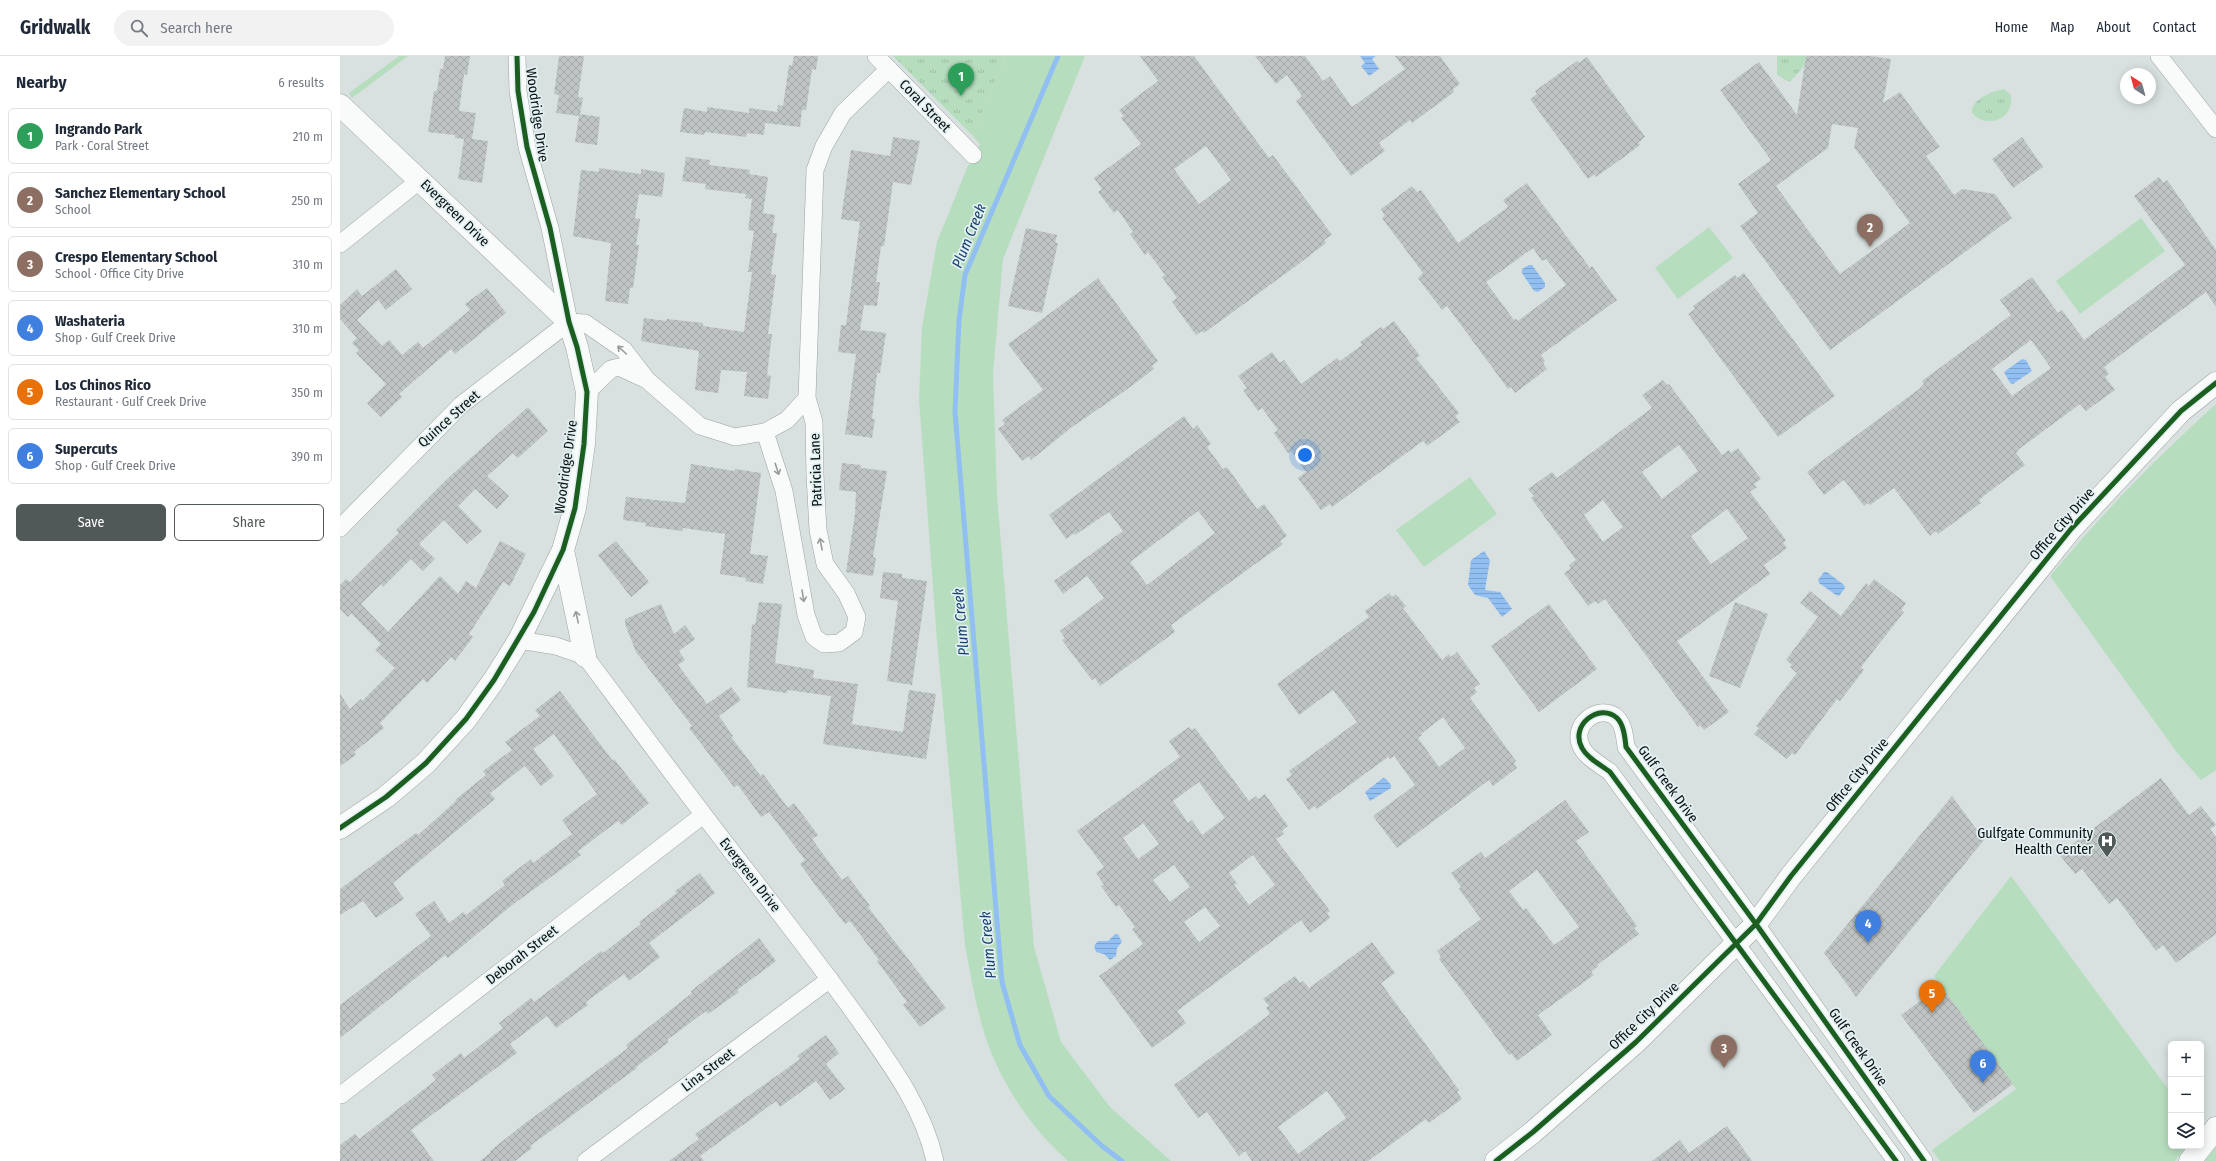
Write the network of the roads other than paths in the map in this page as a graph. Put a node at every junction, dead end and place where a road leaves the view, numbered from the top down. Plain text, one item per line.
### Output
1 (517, 56) edge
2 (876, 56) edge
3 (2158, 56) edge
4 (889, 69) junction
5 (340, 105) edge
6 (2216, 129) edge
7 (973, 155) dead end
8 (420, 180) junction
9 (340, 244) edge
10 (569, 322) junction
11 (646, 380) junction
12 (2216, 383) edge
13 (587, 392) junction
14 (807, 398) junction
15 (765, 432) junction
16 (340, 528) edge
17 (563, 550) junction
18 (518, 640) junction
19 (585, 656) junction
20 (703, 815) junction
21 (340, 828) edge
22 (1756, 924) junction
23 (1736, 942) junction
24 (830, 979) junction
25 (341, 1095) dead end
26 (2216, 1128) edge
27 (586, 1161) edge
28 (935, 1161) edge
29 (1496, 1161) edge
30 (1896, 1161) edge
31 (1924, 1161) edge
32 (2190, 1161) edge

1 - 10 street, Woodridge Drive
2 - 4 street, Coral Street
3 - 6 street
4 - 7 street, Coral Street
4 - 14 street, Patricia Lane
5 - 8 street, Evergreen Drive
8 - 9 street
8 - 10 street, Evergreen Drive
11 -> 10 street
10 - 13 street, Woodridge Drive
10 - 16 street, Quince Street
11 - 13 street
11 - 15 street
12 - 22 street, Office City Drive
13 - 17 street, Woodridge Drive
14 - 15 street
15 -> 14 street, Patricia Lane
17 - 18 street, Woodridge Drive
19 -> 17 street
18 - 19 street
18 - 21 street, Woodridge Drive
19 - 20 street, Evergreen Drive
20 - 24 street, Evergreen Drive
20 - 25 street, Deborah Street
22 - 23 street, Office City Drive
22 - 23 street, Gulf Creek Drive
22 - 31 street, Gulf Creek Drive
23 - 29 street, Office City Drive
23 - 30 street, Gulf Creek Drive
24 - 27 street, Lina Street
24 - 28 street, Evergreen Drive
26 - 32 street

